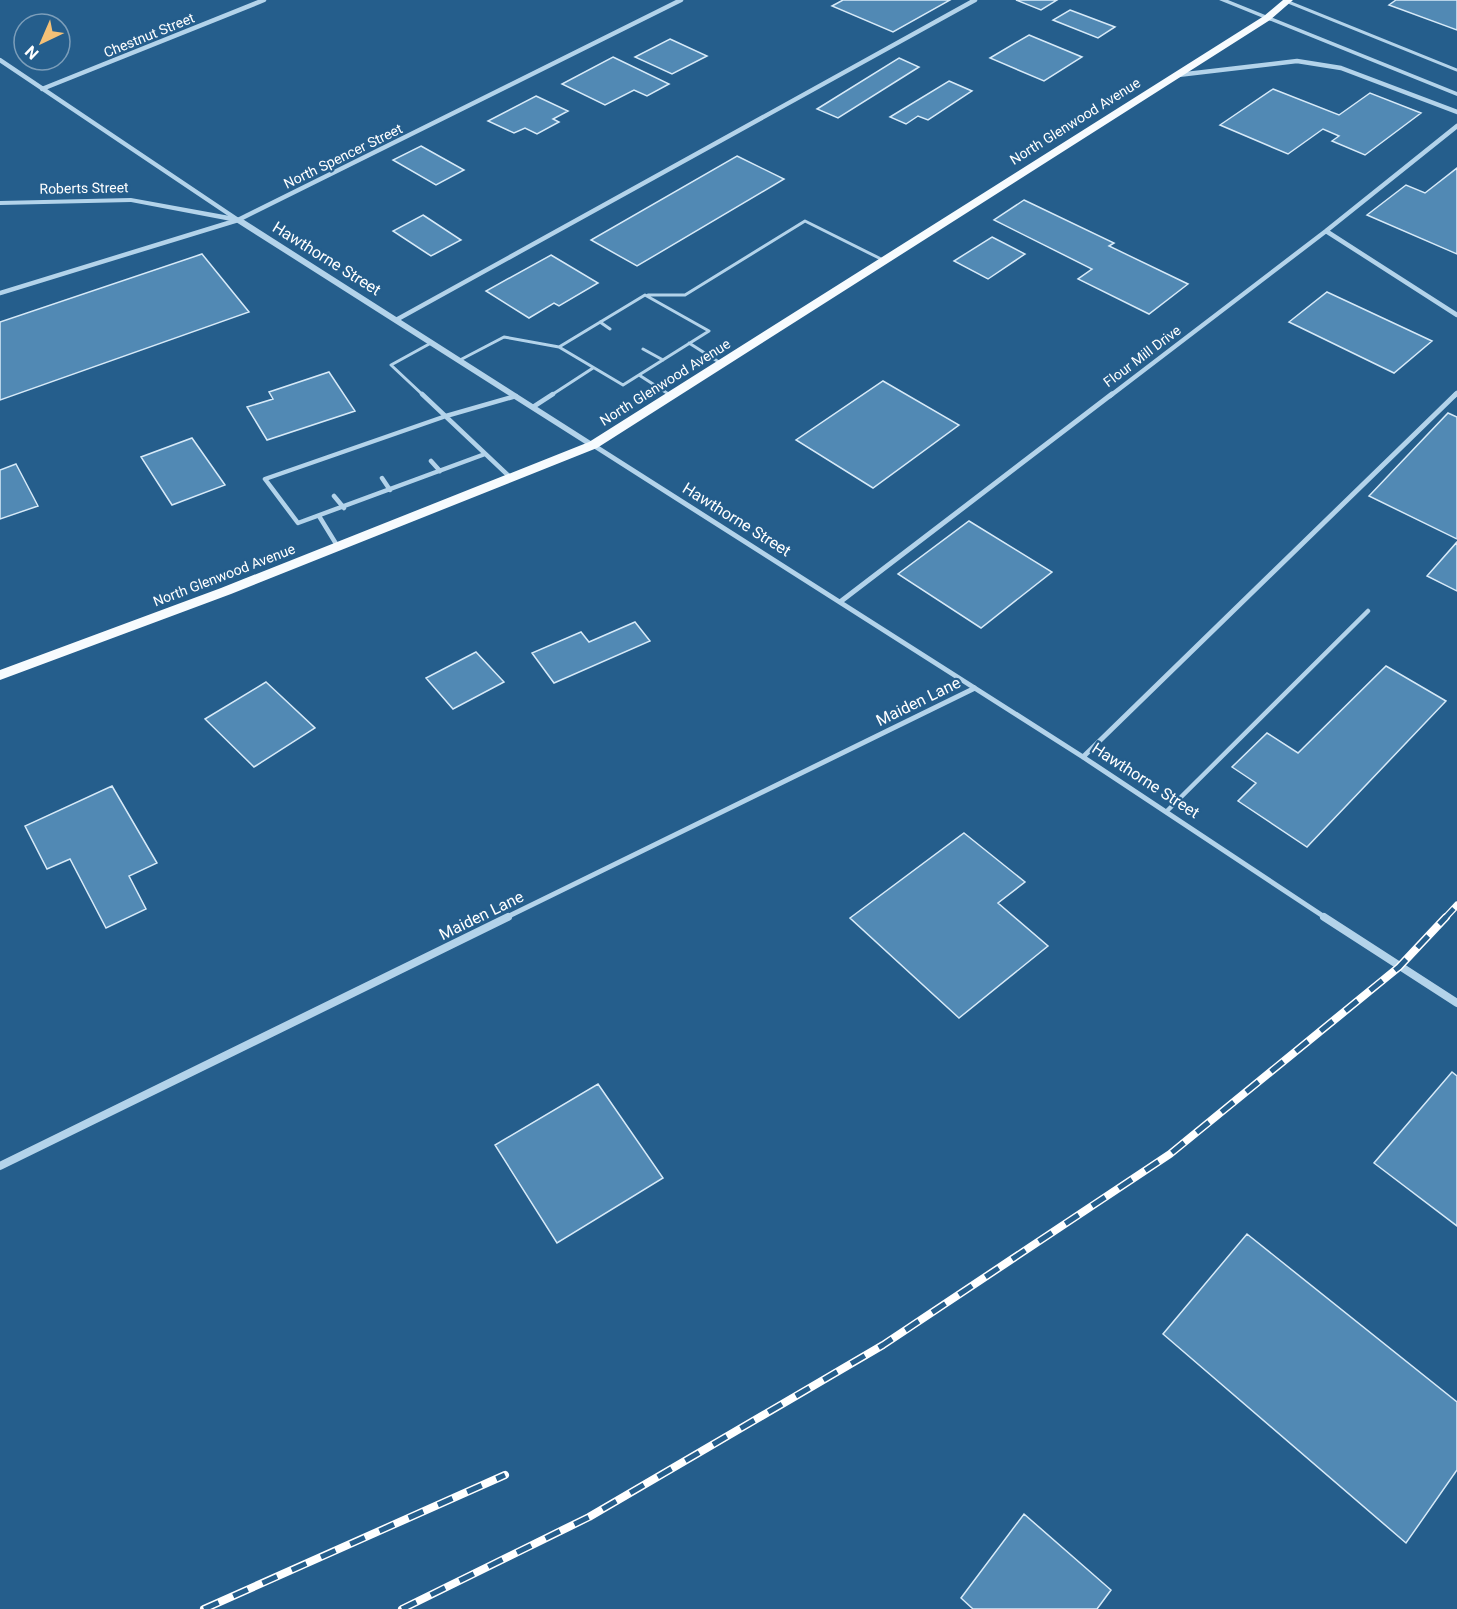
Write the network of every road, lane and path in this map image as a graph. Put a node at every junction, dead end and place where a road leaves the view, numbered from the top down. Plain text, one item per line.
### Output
1 (264, 0) edge
2 (681, 0) edge
3 (975, 0) edge
4 (1222, 0) edge
5 (1287, 1) edge
6 (1267, 18) junction
7 (0, 60) edge
8 (1457, 70) edge
9 (1178, 75) junction
10 (42, 89) junction
11 (1457, 94) edge
12 (1457, 112) edge
13 (1457, 126) edge
14 (0, 203) edge
15 (238, 220) junction
16 (1326, 231) junction
17 (883, 260) junction
18 (0, 293) edge
19 (645, 295) junction
20 (1457, 315) edge
21 (396, 320) junction
22 (600, 322) junction
23 (610, 329) dead end
24 (431, 343) junction
25 (689, 343) junction
26 (559, 347) junction
27 (643, 349) dead end
28 (460, 360) junction
29 (663, 360) junction
30 (722, 364) junction
31 (593, 368) junction
32 (639, 375) junction
33 (1457, 393) edge
34 (516, 396) junction
35 (671, 396) junction
36 (533, 407) junction
37 (446, 416) junction
38 (407, 430) junction
39 (411, 435) dead end
40 (593, 445) junction
41 (358, 447) junction
42 (363, 453) dead end
43 (485, 454) junction
44 (431, 461) dead end
45 (308, 464) junction
46 (312, 470) dead end
47 (440, 471) junction
48 (382, 478) dead end
49 (512, 478) junction
50 (390, 490) junction
51 (334, 496) dead end
52 (344, 508) junction
53 (319, 516) junction
54 (338, 547) junction
55 (840, 602) junction
56 (1368, 611) dead end
57 (0, 675) edge
58 (975, 688) junction
59 (1083, 757) junction
60 (1167, 811) junction
61 (1457, 1003) edge
62 (0, 1166) edge

1 - 10 street, Chestnut Street
2 - 15 street, North Spencer Street
3 - 21 street
4 - 6 street
5 - 6 main road, North Glenwood Avenue
5 - 8 lane
6 - 9 main road, North Glenwood Avenue
6 - 11 street
7 - 10 street, Hawthorne Street
9 - 12 street
9 - 17 main road, North Glenwood Avenue
10 - 15 street, Hawthorne Street
13 - 16 street, Flour Mill Drive
14 - 15 street, Roberts Street
15 - 18 street, North Spencer Street
15 - 21 street, Hawthorne Street
16 - 20 street
16 - 55 street, Flour Mill Drive
17 - 19 lane
17 - 30 main road, North Glenwood Avenue
19 - 22 lane
19 - 25 lane
21 - 24 street, Hawthorne Street
22 - 23 lane
22 - 26 lane
24 - 28 street, Hawthorne Street
24 - 37 lane
25 - 29 lane
25 - 30 lane
26 - 28 lane
26 - 31 lane
27 - 29 lane
28 - 34 street, Hawthorne Street
29 - 32 lane
30 - 35 main road, North Glenwood Avenue
31 - 32 lane
31 - 36 lane
32 - 35 lane
33 - 59 street
34 - 36 street, Hawthorne Street
34 - 37 lane
35 - 40 main road, North Glenwood Avenue
36 - 40 street, Hawthorne Street
37 - 38 lane
37 - 43 lane
38 - 39 lane
38 - 41 lane
40 - 49 main road, North Glenwood Avenue
40 - 55 street, Hawthorne Street
41 - 42 lane
41 - 45 lane
43 - 47 lane
43 - 49 lane
44 - 47 lane
45 - 46 lane
45 - 53 lane
47 - 50 lane
48 - 50 lane
49 - 54 main road, North Glenwood Avenue
50 - 52 lane
51 - 52 lane
52 - 53 lane
53 - 54 lane
54 - 57 main road, North Glenwood Avenue
55 - 58 street, Hawthorne Street
56 - 60 lane
58 - 59 street, Hawthorne Street
58 - 62 street, Maiden Lane
59 - 60 street, Hawthorne Street
60 - 61 street, Hawthorne Street

